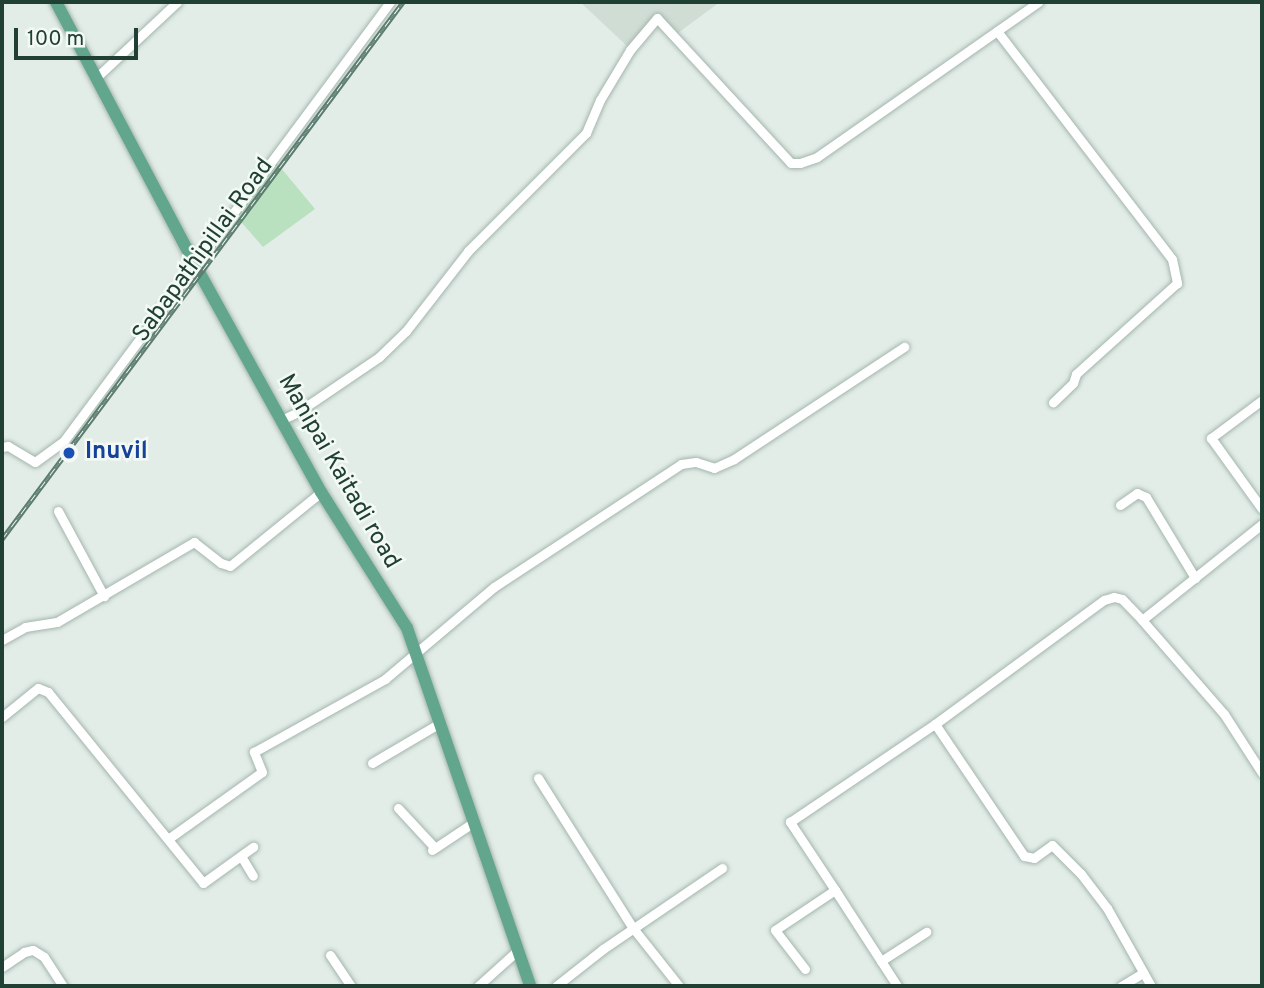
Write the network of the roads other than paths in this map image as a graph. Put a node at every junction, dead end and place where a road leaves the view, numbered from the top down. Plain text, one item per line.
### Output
1 (57, 2) edge
2 (177, 2) edge
3 (390, 2) edge
4 (1038, 2) edge
5 (997, 32) junction
6 (98, 76) junction
7 (195, 265) junction
8 (904, 347) dead end
9 (1262, 400) edge
10 (1053, 402) dead end
11 (281, 420) junction
12 (2, 447) edge
13 (321, 492) junction
14 (1120, 505) dead end
15 (1262, 509) edge
16 (58, 511) dead end
17 (1262, 524) edge
18 (1195, 578) junction
19 (104, 596) junction
20 (1142, 620) junction
21 (2, 640) edge
22 (415, 651) junction
23 (2, 718) edge
24 (440, 723) junction
25 (935, 724) junction
26 (372, 763) dead end
27 (1262, 773) edge
28 (538, 778) dead end
29 (398, 808) dead end
30 (474, 822) junction
31 (168, 839) junction
32 (253, 847) dead end
33 (240, 856) junction
34 (722, 868) dead end
35 (253, 876) dead end
36 (835, 890) junction
37 (633, 929) junction
38 (926, 932) dead end
39 (518, 950) junction
40 (330, 955) dead end
41 (881, 961) junction
42 (2, 967) edge
43 (806, 969) dead end
44 (1143, 973) junction
45 (63, 986) edge
46 (351, 986) edge
47 (478, 986) edge
48 (530, 986) edge
49 (556, 986) edge
50 (679, 986) edge
51 (897, 986) edge
52 (1121, 986) edge
53 (1152, 986) edge

1 - 6 main road, Manipai Kaitadi road
2 - 6 street
3 - 7 street, Sabapathipillai Road
4 - 5 street
5 - 10 street
5 - 11 street
6 - 7 main road, Manipai Kaitadi road
7 - 11 main road, Manipai Kaitadi road
7 - 12 street, Sabapathipillai Road
8 - 22 street
9 - 15 street
11 - 13 main road, Manipai Kaitadi road
13 - 19 street
13 - 22 main road, Manipai Kaitadi road
14 - 18 street
16 - 19 street
17 - 18 street
18 - 20 street
19 - 21 street
20 - 25 street
20 - 27 street
22 - 24 main road, Manipai Kaitadi road
22 - 31 street
23 - 31 street
24 - 26 street
24 - 30 main road, Manipai Kaitadi road
25 - 36 street
25 - 44 street
28 - 37 street
29 - 30 street
30 - 39 main road, Manipai Kaitadi road
31 - 33 street
32 - 33 street
33 - 35 street
34 - 37 street
36 - 41 street
36 - 43 street
37 - 49 street
37 - 50 street
38 - 41 street
39 - 47 street
39 - 48 main road, Manipai Kaitadi road
40 - 46 street
41 - 51 street
42 - 45 street
44 - 52 street
44 - 53 street

